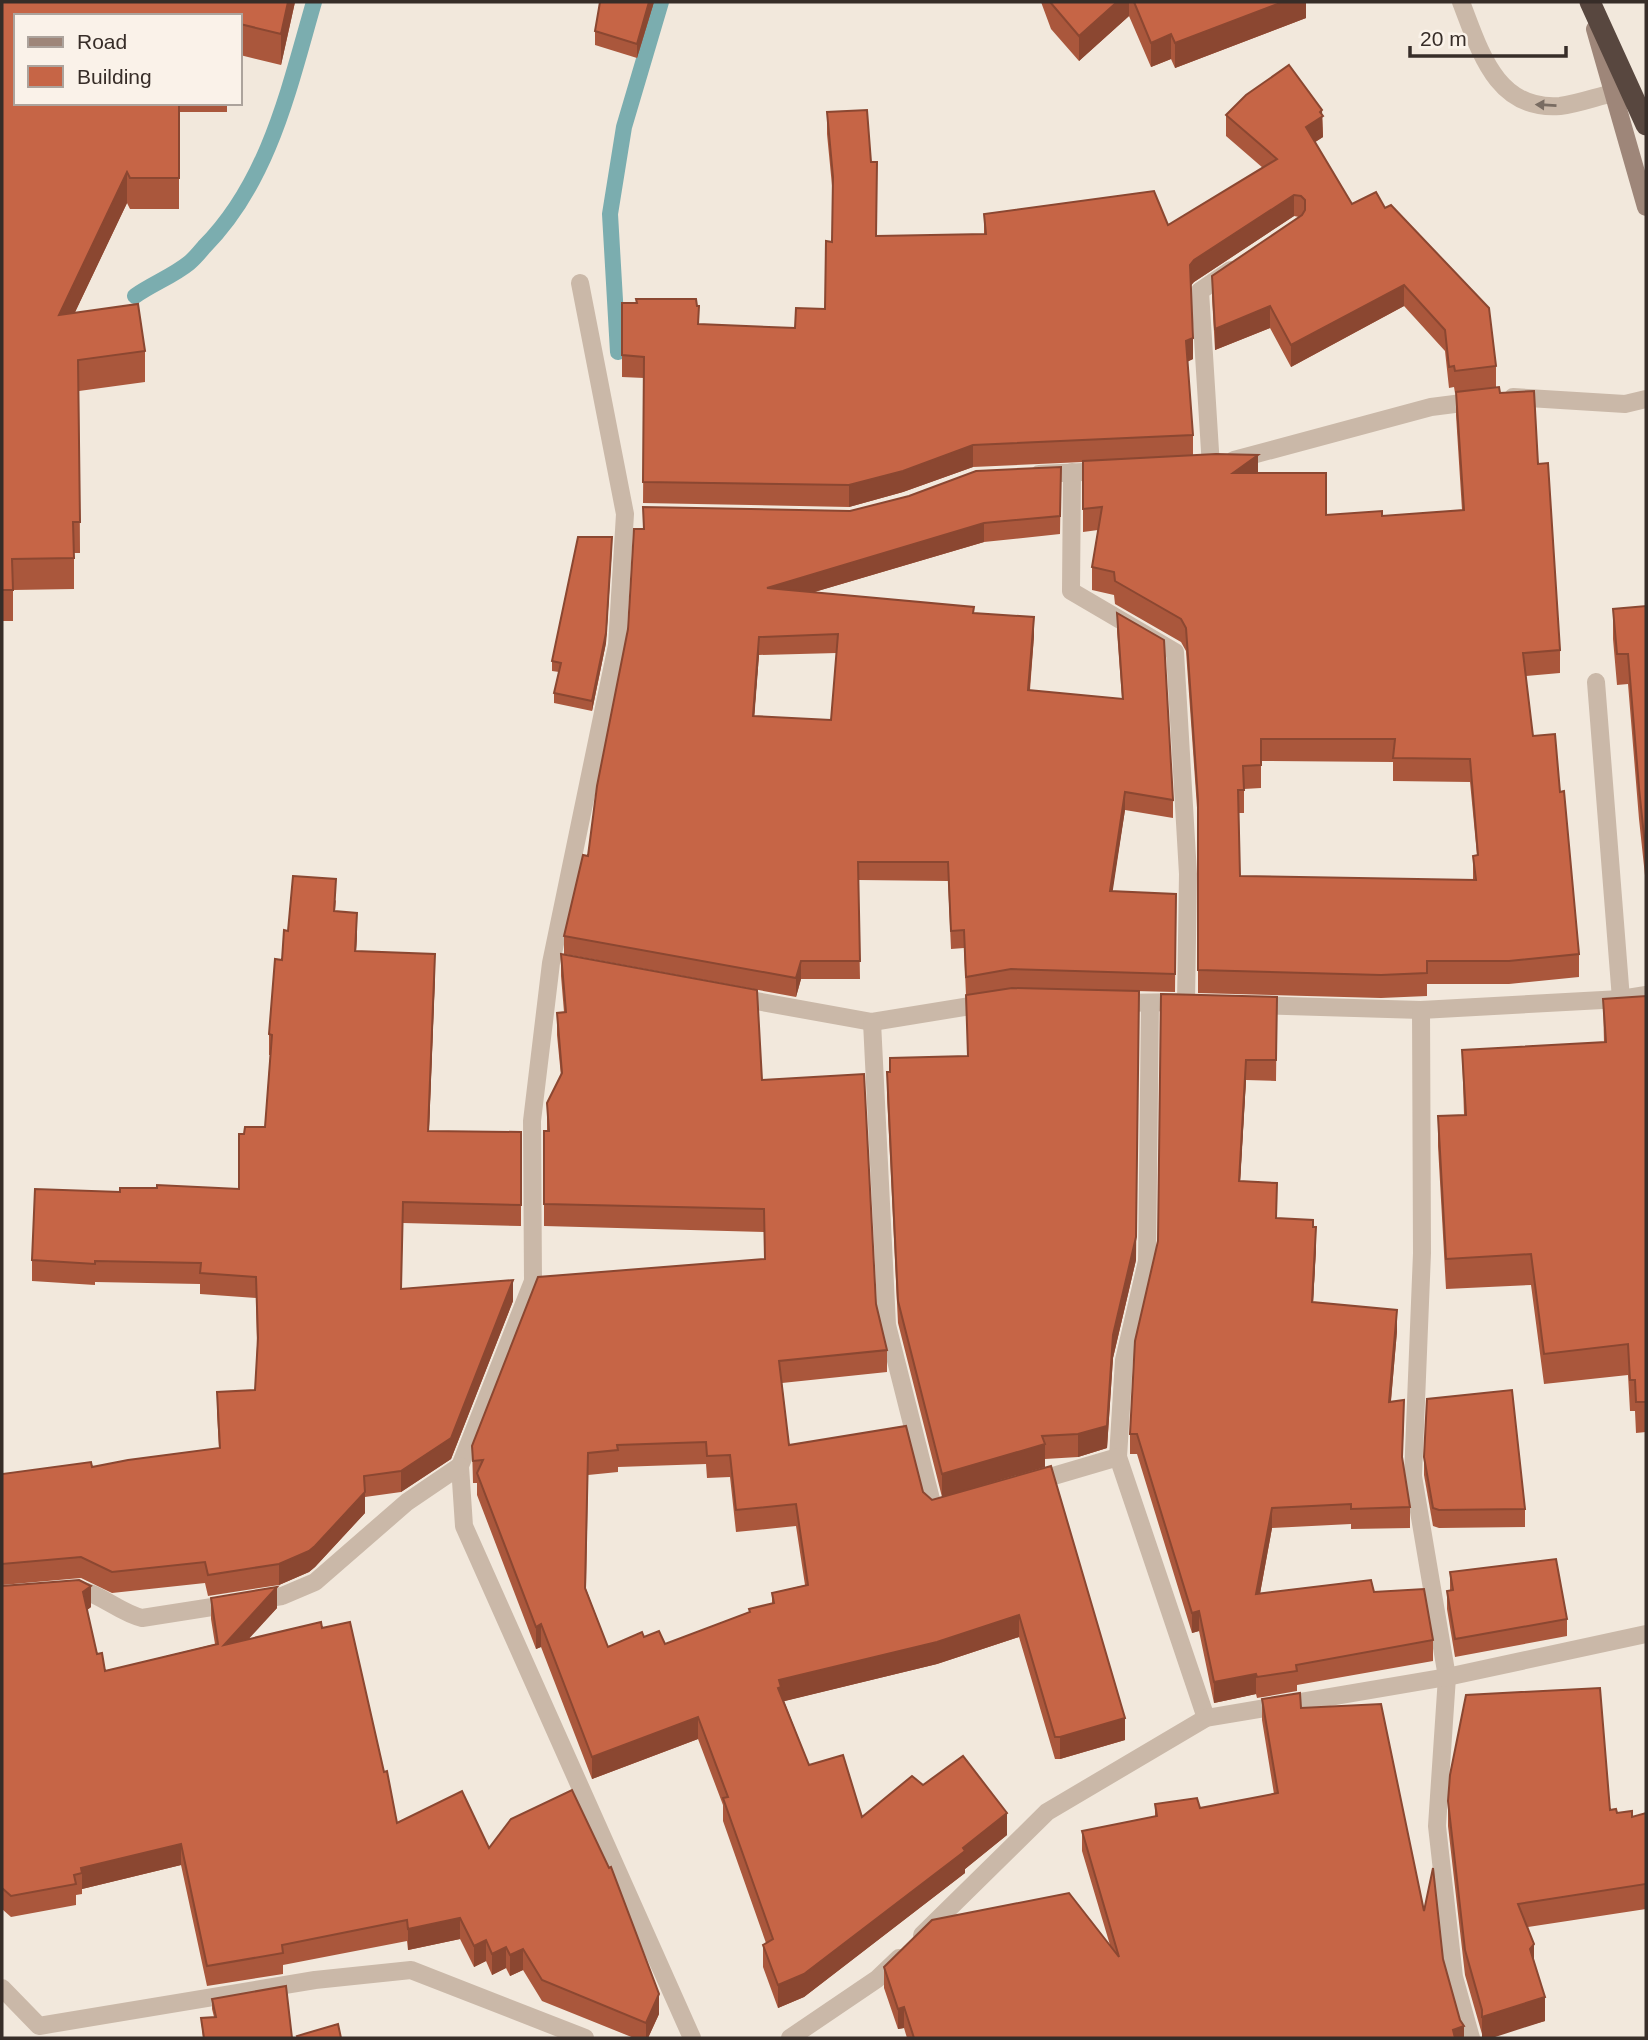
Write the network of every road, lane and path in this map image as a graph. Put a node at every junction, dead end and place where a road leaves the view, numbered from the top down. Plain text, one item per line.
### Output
1 (1461, 2) edge
2 (1589, 2) edge
3 (1613, 93) junction
4 (1646, 125) edge
5 (1646, 208) edge
6 (1242, 263) edge
7 (580, 283) dead end
8 (1646, 399) edge
9 (1128, 470) edge
10 (1072, 472) junction
11 (1023, 475) edge
12 (1596, 682) dead end
13 (712, 993) edge
14 (1646, 995) edge
15 (1011, 999) edge
16 (1620, 999) junction
17 (1094, 1002) edge
18 (1150, 1004) junction
19 (1241, 1004) edge
20 (1421, 1010) junction
21 (872, 1022) junction
22 (1118, 1457) junction
23 (460, 1466) junction
24 (1013, 1488) edge
25 (960, 1503) edge
26 (55, 1591) edge
27 (1646, 1634) edge
28 (1447, 1677) junction
29 (1206, 1718) junction
30 (2, 1989) edge
31 (585, 2038) edge
32 (692, 2038) edge
33 (790, 2038) edge
34 (1471, 2038) edge

3 -> 1 street
2 - 3 main road
2 - 4 highway, bridge
3 - 5 main road
6 - 8 street
7 - 23 street
9 - 10 street
10 - 11 street
10 - 18 street
12 - 16 street
13 - 21 street
14 - 16 street
15 - 21 street
16 - 20 street
17 - 18 street
18 - 22 street
19 - 20 street
20 - 28 street
21 - 25 street
22 - 24 street
22 - 29 street
23 - 26 street
23 - 32 street
27 - 28 street
28 - 29 street
28 - 34 street
29 - 33 street
30 - 31 street

